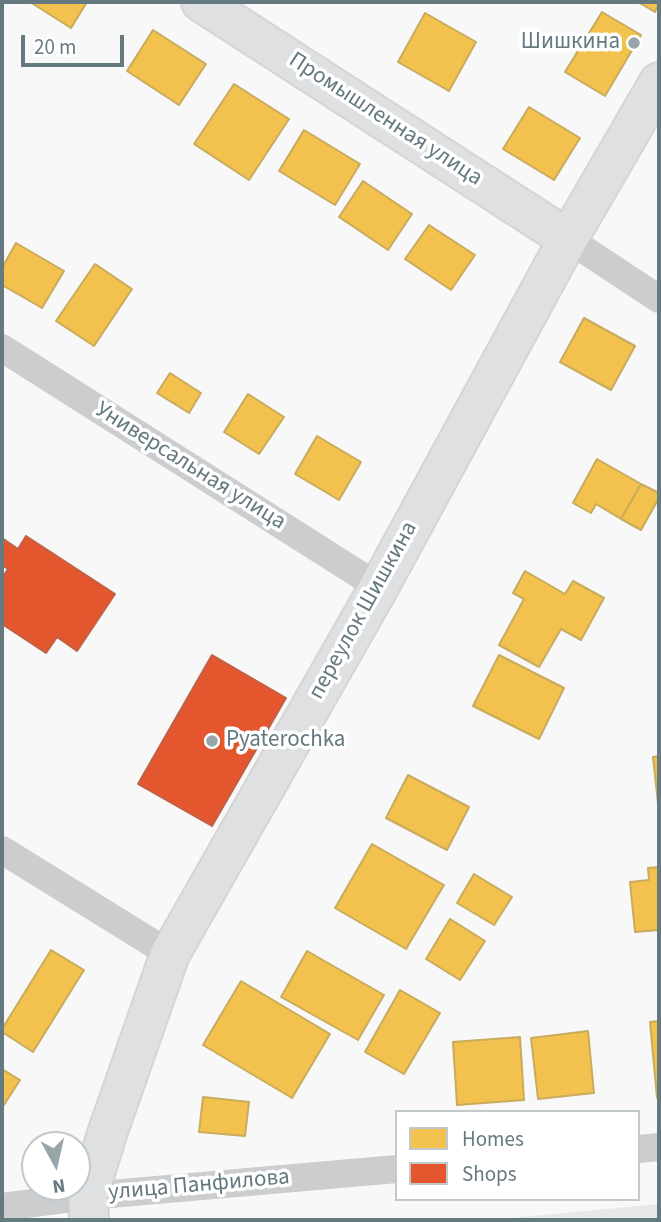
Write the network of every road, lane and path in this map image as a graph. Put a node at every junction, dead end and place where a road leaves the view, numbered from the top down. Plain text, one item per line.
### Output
1 (201, 2) edge
2 (659, 82) edge
3 (568, 239) junction
4 (659, 299) edge
5 (2, 348) edge
6 (379, 587) junction
7 (2, 850) edge
8 (170, 954) junction
9 (659, 1147) edge
10 (640, 1149) edge
11 (395, 1169) edge
12 (2, 1207) edge
13 (89, 1208) edge

1 - 3 main road, Промышленная улица
2 - 3 main road, переулок Шишкина
3 - 4 street
3 - 6 main road, переулок Шишкина
5 - 6 street, Универсальная улица
6 - 8 main road, переулок Шишкина
7 - 8 street
8 - 13 main road, переулок Шишкина
9 - 10 street
11 - 13 street, улица Панфилова
12 - 13 street, улица Панфилова

